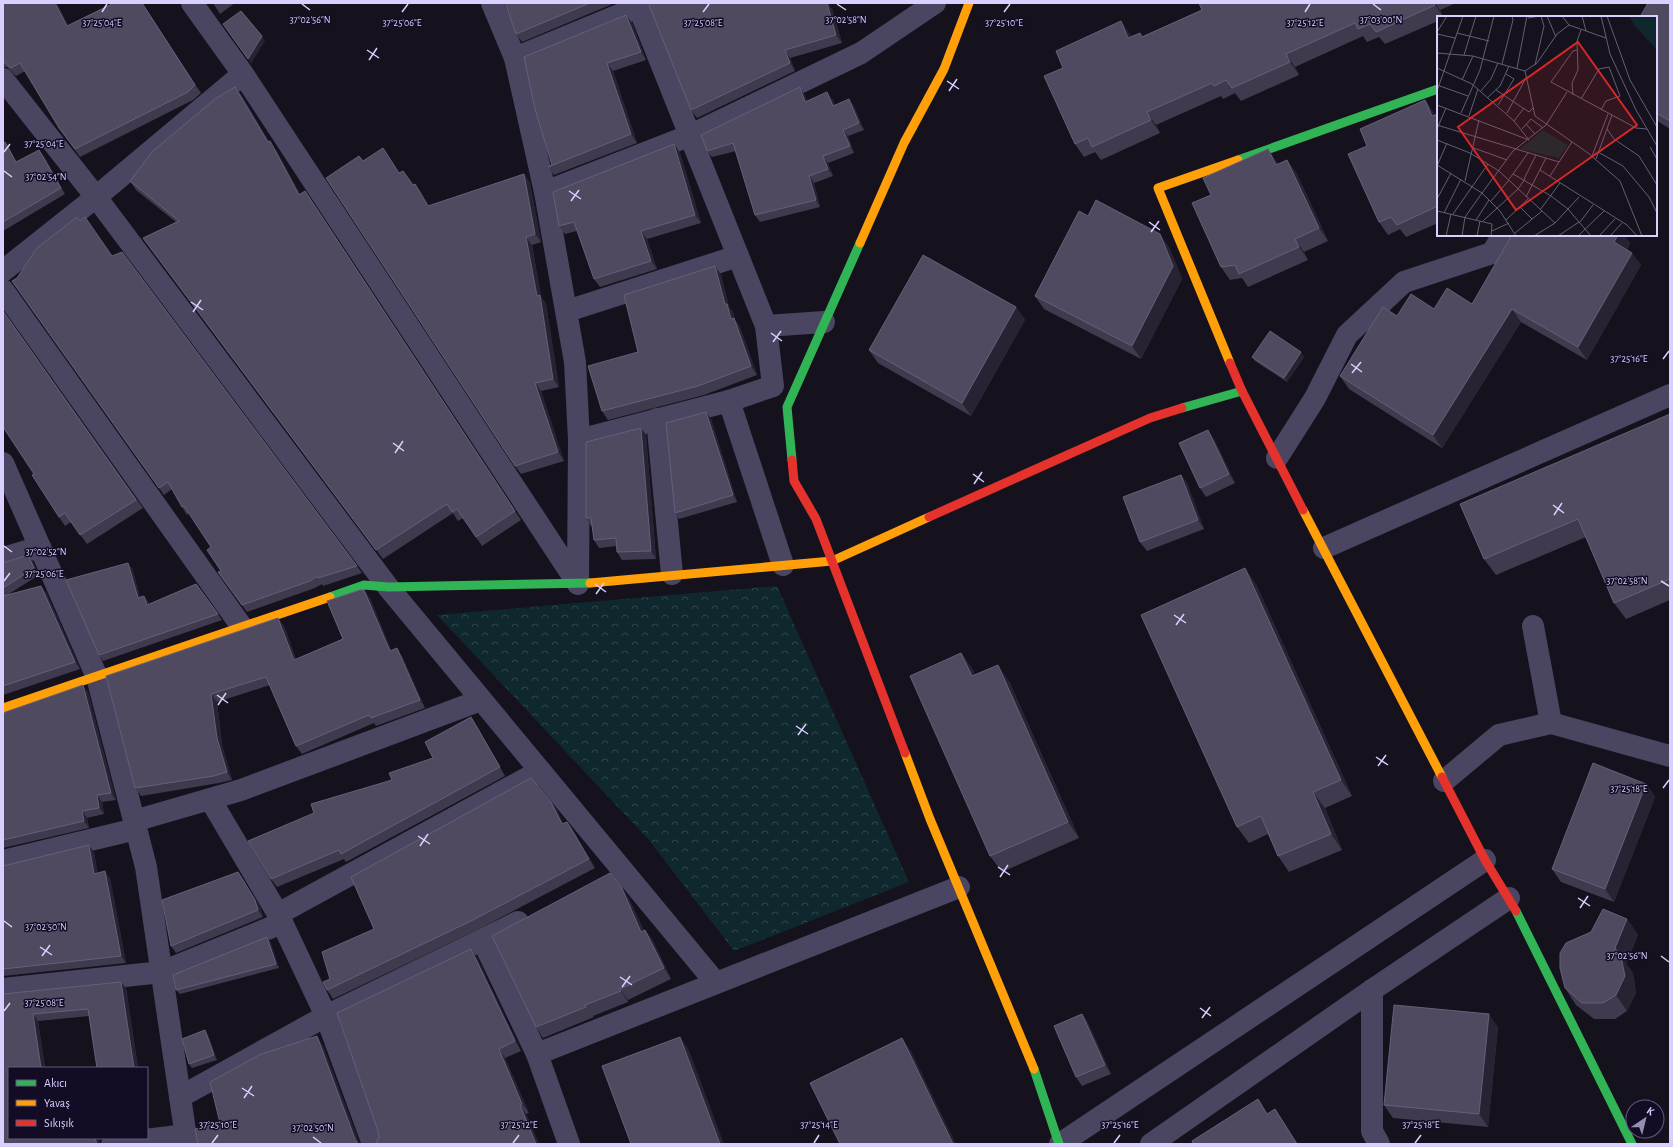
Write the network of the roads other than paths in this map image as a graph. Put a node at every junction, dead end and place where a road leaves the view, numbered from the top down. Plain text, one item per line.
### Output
1 (192, 3) edge
2 (492, 3) edge
3 (935, 3) edge
4 (969, 3) edge
5 (642, 4) edge
6 (515, 58) junction
7 (243, 74) junction
8 (3, 79) edge
9 (1437, 89) edge
10 (691, 135) junction
11 (545, 192) junction
12 (96, 197) junction
13 (1502, 236) edge
14 (738, 256) junction
15 (3, 271) edge
16 (3, 290) edge
17 (567, 311) junction
18 (824, 322) junction
19 (766, 326) junction
20 (1242, 391) junction
21 (1670, 395) edge
22 (729, 401) junction
23 (657, 419) junction
24 (579, 440) junction
25 (1277, 458) junction
26 (3, 463) edge
27 (40, 547) junction
28 (1324, 548) junction
29 (3, 558) edge
30 (832, 561) junction
31 (783, 565) junction
32 (672, 574) junction
33 (578, 584) junction
34 (388, 587) junction
35 (1533, 626) dead end
36 (242, 627) junction
37 (97, 677) junction
38 (481, 700) junction
39 (3, 708) edge
40 (1551, 723) junction
41 (1670, 756) edge
42 (540, 771) junction
43 (1444, 781) junction
44 (210, 799) junction
45 (135, 825) junction
46 (1485, 860) junction
47 (3, 861) edge
48 (621, 868) junction
49 (600, 879) edge
50 (959, 887) junction
51 (1509, 898) junction
52 (538, 912) edge
53 (280, 919) junction
54 (483, 941) junction
55 (162, 972) junction
56 (716, 983) junction
57 (3, 989) edge
58 (1372, 990) junction
59 (326, 1016) junction
60 (538, 1054) junction
61 (180, 1098) junction
62 (186, 1139) edge
63 (112, 1144) edge
64 (373, 1144) edge
65 (569, 1144) edge
66 (1060, 1144) edge
67 (1151, 1144) edge
68 (1379, 1144) edge
69 (1632, 1144) edge

1 - 7 street
2 - 6 street
3 - 10 street
4 - 18 street
5 - 6 street
5 - 10 street
6 - 11 street
7 - 12 street
7 - 33 street
8 - 12 street
9 - 20 street
10 - 11 street
10 - 14 street
11 - 17 street
12 - 15 street
12 - 34 street
13 - 25 street
14 - 17 street
14 - 19 street
16 - 36 street
17 - 24 street
18 - 19 street
18 - 30 street
19 - 22 street
20 - 25 street
20 - 30 street
21 - 28 street
22 - 23 street
22 - 31 street
23 - 24 street
23 - 32 street
24 - 33 street
25 - 28 street
26 - 27 street
27 - 29 street
27 - 37 street
28 - 43 street
30 - 31 street
30 - 50 street
31 - 32 street
32 - 33 street
33 - 34 street
34 - 36 street
34 - 38 street
35 - 40 street
36 - 37 street
37 - 39 street
37 - 45 street
38 - 42 street
38 - 44 street
40 - 41 street
40 - 43 street
42 - 48 street
42 - 53 street
43 - 46 street
44 - 45 street
44 - 53 street
45 - 47 street
45 - 55 street
46 - 51 street
46 - 66 street
48 - 49 street
48 - 56 street
50 - 56 street
50 - 66 street
51 - 58 street
51 - 69 street
52 - 54 street
53 - 55 street
53 - 59 street
54 - 59 street
54 - 60 street
55 - 57 street
55 - 61 street
56 - 60 street
58 - 67 street
58 - 68 street
59 - 61 street
59 - 64 street
60 - 65 street
61 - 62 street
62 - 63 street

